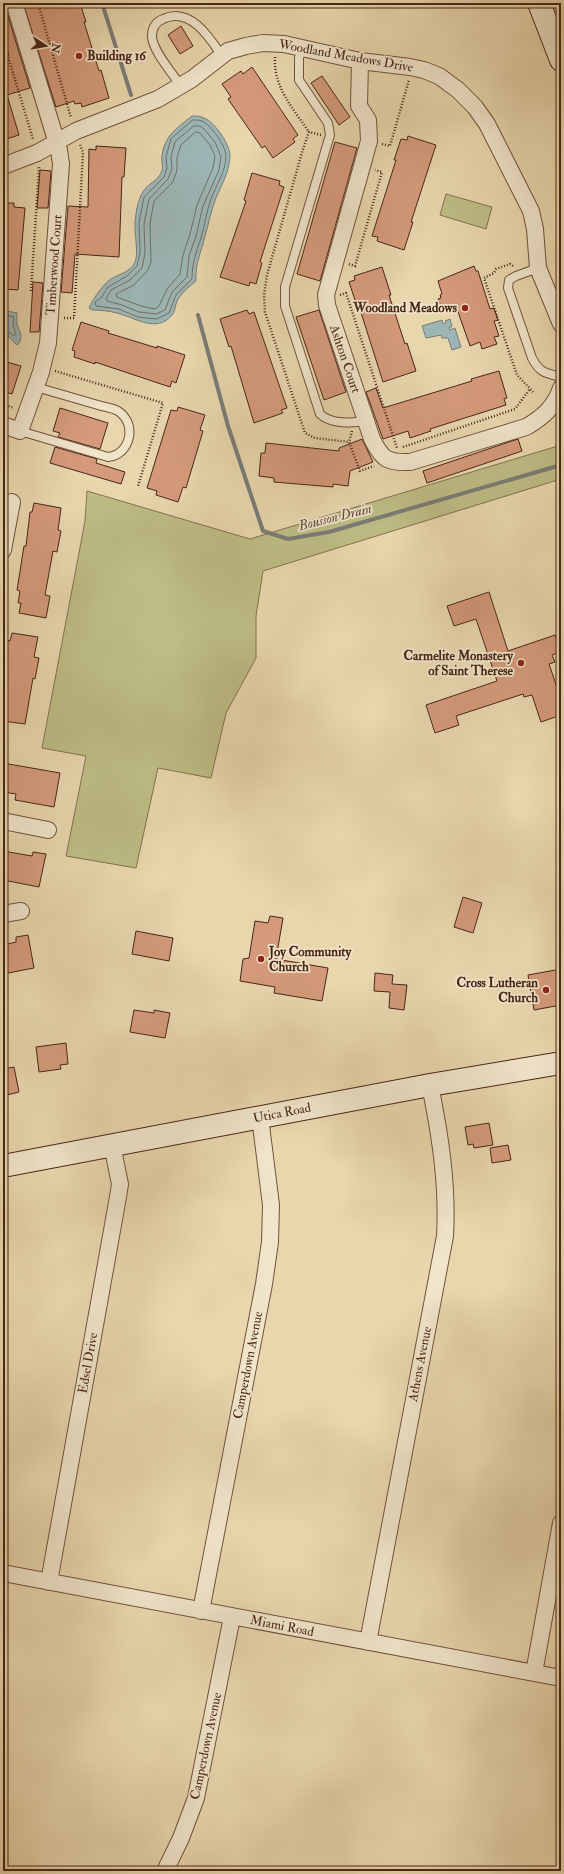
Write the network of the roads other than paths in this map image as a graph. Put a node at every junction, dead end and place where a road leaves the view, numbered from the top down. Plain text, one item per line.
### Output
1 (11, 3) edge
2 (539, 3) edge
3 (300, 53) junction
4 (222, 56) junction
5 (561, 60) edge
6 (360, 61) junction
7 (181, 86) junction
8 (56, 141) junction
9 (3, 166) edge
10 (538, 268) junction
11 (555, 294) edge
12 (559, 320) edge
13 (561, 377) edge
14 (36, 387) junction
15 (561, 388) edge
16 (359, 424) junction
17 (3, 425) edge
18 (20, 431) junction
19 (12, 502) dead end
20 (3, 546) edge
21 (3, 821) edge
22 (48, 830) dead end
23 (21, 911) dead end
24 (3, 914) edge
25 (561, 1063) edge
26 (430, 1085) junction
27 (260, 1117) junction
28 (112, 1145) junction
29 (3, 1166) edge
30 (561, 1523) edge
31 (3, 1573) edge
32 (49, 1582) junction
33 (201, 1611) junction
34 (232, 1617) junction
35 (368, 1642) junction
36 (534, 1673) junction
37 (561, 1678) edge
38 (165, 1871) edge

1 - 8 street, Timberwood Court
2 - 5 main road
3 - 4 street, Woodland Meadows Drive
3 - 6 street, Woodland Meadows Drive
3 - 16 lane
4 - 7 street, Woodland Meadows Drive
4 - 7 lane
6 - 10 street, Woodland Meadows Drive
6 - 16 street, Ashton Court
7 - 8 street, Woodland Meadows Drive
8 - 9 street, Woodland Meadows Drive
8 - 14 street, Timberwood Court
10 - 11 street, Woodland Meadows Drive
10 - 13 lane
11 - 12 street, Woodland Meadows Drive
14 - 18 street, Timberwood Court
14 - 18 lane
15 - 16 street, Ashton Court
17 - 18 street
19 - 20 street
21 - 22 street
23 - 24 street
25 - 26 main road, Utica Road
26 - 27 main road, Utica Road
26 - 35 street, Athens Avenue
27 - 28 main road, Utica Road
27 - 33 street, Camperdown Avenue
28 - 29 main road, Utica Road
28 - 32 street, Edsel Drive
30 - 36 street
31 - 32 street, Miami Road
32 - 33 street, Miami Road
33 - 34 street, Miami Road
34 - 35 street, Miami Road
34 - 38 street, Camperdown Avenue
35 - 36 street, Miami Road
36 - 37 street, Miami Road

